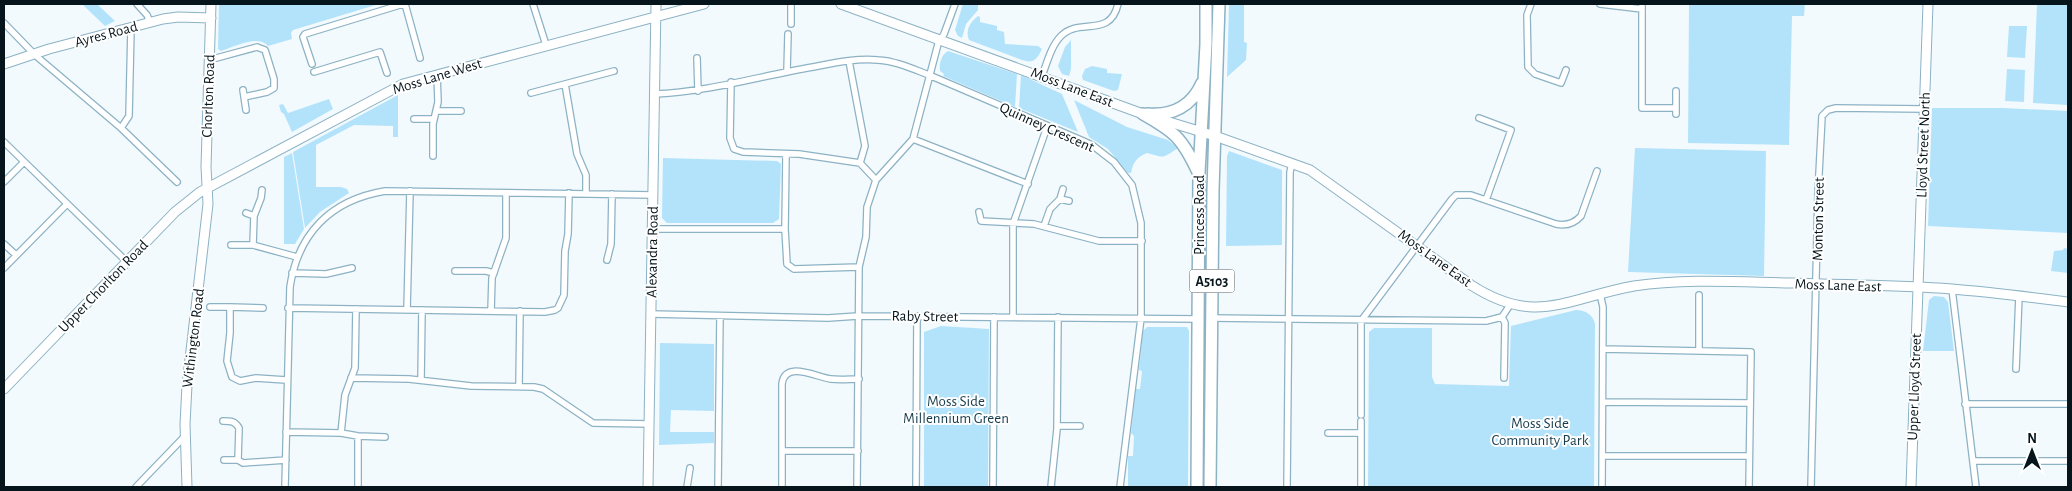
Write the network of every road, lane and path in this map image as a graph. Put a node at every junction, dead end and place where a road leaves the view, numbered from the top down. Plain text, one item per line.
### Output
1 (137, 4) edge
2 (211, 4) edge
3 (404, 4) edge
4 (533, 4) edge
5 (656, 4) edge
6 (704, 4) edge
7 (791, 4) edge
8 (841, 4) edge
9 (954, 4) edge
10 (1118, 4) edge
11 (1219, 4) edge
12 (1531, 4) edge
13 (1600, 4) edge
14 (1928, 4) edge
15 (1205, 6) edge
16 (1642, 7) edge
17 (656, 16) junction
18 (211, 18) junction
19 (150, 22) junction
20 (4, 24) edge
21 (790, 24) dead end
22 (131, 28) junction
23 (788, 34) dead end
24 (941, 39) junction
25 (546, 45) junction
26 (35, 55) junction
27 (420, 58) dead end
28 (697, 58) dead end
29 (209, 60) junction
30 (849, 61) junction
31 (4, 64) edge
32 (312, 64) dead end
33 (1566, 70) dead end
34 (614, 71) dead end
35 (787, 71) junction
36 (314, 72) dead end
37 (387, 73) dead end
38 (437, 74) junction
39 (929, 75) junction
40 (1042, 76) junction
41 (1204, 78) junction
42 (731, 82) junction
43 (565, 84) junction
44 (698, 91) junction
45 (1676, 91) dead end
46 (531, 92) dead end
47 (654, 94) junction
48 (1924, 109) junction
49 (246, 110) dead end
50 (436, 111) junction
51 (461, 111) dead end
52 (1143, 114) junction
53 (1479, 118) dead end
54 (414, 119) dead end
55 (434, 119) junction
56 (1047, 127) junction
57 (121, 128) junction
58 (1200, 132) junction
59 (1215, 136) junction
60 (913, 139) junction
61 (4, 142) edge
62 (786, 154) junction
63 (433, 156) dead end
64 (24, 162) junction
65 (860, 162) junction
66 (1292, 163) junction
67 (1597, 171) dead end
68 (1199, 173) junction
69 (876, 180) junction
70 (4, 182) edge
71 (178, 182) dead end
72 (1028, 184) junction
73 (207, 189) junction
74 (1063, 189) dead end
75 (262, 190) dead end
76 (410, 191) junction
77 (506, 193) junction
78 (569, 194) junction
79 (586, 194) junction
80 (612, 194) junction
81 (653, 195) junction
82 (1060, 199) junction
83 (1486, 200) junction
84 (1069, 201) dead end
85 (68, 204) junction
86 (978, 212) dead end
87 (246, 213) dead end
88 (254, 216) junction
89 (1012, 224) junction
90 (1044, 226) junction
91 (652, 229) junction
92 (785, 230) junction
93 (1142, 241) junction
94 (4, 244) edge
95 (231, 246) dead end
96 (253, 246) junction
97 (1418, 246) junction
98 (16, 255) junction
99 (297, 257) junction
100 (607, 260) dead end
101 (127, 262) junction
102 (859, 267) junction
103 (4, 268) edge
104 (352, 268) dead end
105 (455, 271) dead end
106 (292, 272) junction
107 (494, 273) junction
108 (1817, 284) junction
109 (1918, 287) junction
110 (1952, 289) junction
111 (1600, 294) junction
112 (1699, 295) dead end
113 (2019, 296) junction
114 (2068, 302) edge
115 (1510, 305) junction
116 (210, 307) dead end
117 (230, 307) junction
118 (263, 308) dead end
119 (288, 308) junction
120 (356, 309) junction
121 (408, 310) junction
122 (422, 310) junction
123 (491, 311) junction
124 (520, 311) junction
125 (651, 314) junction
126 (720, 316) junction
127 (858, 316) junction
128 (918, 316) junction
129 (994, 317) junction
130 (1013, 317) junction
131 (1502, 317) junction
132 (1058, 318) junction
133 (1141, 318) junction
134 (1212, 318) junction
135 (1199, 319) junction
136 (1289, 319) junction
137 (1362, 321) junction
138 (1603, 349) junction
139 (1699, 351) junction
140 (2016, 369) dead end
141 (351, 378) junction
142 (1504, 378) dead end
143 (859, 379) junction
144 (286, 380) junction
145 (421, 380) junction
146 (519, 386) junction
147 (4, 389) edge
148 (1603, 402) junction
149 (1750, 404) junction
150 (1965, 404) junction
151 (2068, 404) edge
152 (223, 421) dead end
153 (650, 424) junction
154 (1057, 426) junction
155 (1080, 426) dead end
156 (286, 432) junction
157 (341, 433) junction
158 (1328, 433) dead end
159 (1361, 433) junction
160 (186, 436) junction
161 (358, 436) junction
162 (385, 437) dead end
163 (782, 451) junction
164 (858, 451) junction
165 (1602, 456) junction
166 (1749, 456) junction
167 (224, 460) dead end
168 (238, 460) junction
169 (286, 460) junction
170 (1973, 461) junction
171 (2068, 461) edge
172 (690, 468) dead end
173 (136, 487) edge
174 (187, 487) edge
175 (285, 487) edge
176 (358, 487) edge
177 (648, 487) edge
178 (687, 487) edge
179 (718, 487) edge
180 (782, 487) edge
181 (857, 487) edge
182 (916, 487) edge
183 (993, 487) edge
184 (1051, 487) edge
185 (1120, 487) edge
186 (1197, 487) edge
187 (1210, 487) edge
188 (1287, 487) edge
189 (1361, 487) edge
190 (1602, 487) edge
191 (1748, 487) edge
192 (1811, 487) edge
193 (1911, 487) edge
194 (1976, 487) edge

1 - 19 street
2 - 18 main road, Chorlton Road
3 - 27 street
3 - 32 street
4 - 25 street
5 - 17 main road, Alexandra Road
6 - 17 main road
7 - 21 street
8 - 24 main road, Moss Lane East
9 - 24 street
10 - 40 street
11 - 59 highway, Princess Road / A5103
12 - 33 street
13 - 16 street
14 - 48 main road, Lloyd Street North
15 - 41 highway, Princess Road / A5103
16 - 45 street
17 - 25 main road, Moss Lane West
17 - 47 main road, Alexandra Road
18 - 19 main road, Ayres Road
18 - 29 main road, Chorlton Road
19 - 22 main road, Ayres Road
20 - 26 street
22 - 26 main road, Ayres Road
22 - 57 street
23 - 35 street
24 - 39 street
24 - 40 main road, Moss Lane East
25 - 38 main road, Moss Lane West
26 - 31 main road, Ayres Road
26 - 57 street
28 - 44 street
29 - 49 street
29 - 73 main road, Chorlton Road
30 - 35 street, Quinney Crescent
30 - 39 street, Quinney Crescent
30 - 65 street
34 - 43 street
35 - 42 street, Quinney Crescent
36 - 37 street
38 - 50 street
38 - 73 main road, Moss Lane West
39 - 56 street, Quinney Crescent
39 - 60 street
40 - 52 main road, Moss Lane East
41 - 52 highway
41 - 58 highway, Princess Road / A5103
42 - 44 street, Quinney Crescent
42 - 62 street
43 - 46 street
43 - 79 street
44 - 47 street, Quinney Crescent
47 - 81 main road, Alexandra Road
48 - 108 street, Monton Street
48 - 109 main road, Lloyd Street North
50 - 51 street
50 - 55 street
52 - 58 main road, Moss Lane East
52 - 68 highway
53 - 83 street
54 - 55 street
55 - 63 street
56 - 72 street
56 - 93 street, Quinney Crescent
57 - 71 street
58 - 59 main road, Moss Lane East
58 - 68 highway, Princess Road / A5103
59 - 66 main road, Moss Lane East
59 - 134 highway, Princess Road / A5103
60 - 69 street
60 - 72 street
61 - 64 street
62 - 65 street
62 - 92 street
64 - 70 street
64 - 85 street
65 - 69 street
66 - 97 main road, Moss Lane East
66 - 136 street
67 - 83 street
68 - 135 highway, Princess Road / A5103
69 - 102 street
72 - 89 street
73 - 101 main road, Upper Chorlton Road
73 - 160 main road, Withington Road
74 - 82 street
75 - 88 street
76 - 77 street
76 - 99 street
76 - 121 street
77 - 78 street
77 - 107 street
78 - 79 street
78 - 124 street
79 - 80 street
80 - 81 street
80 - 100 street
81 - 91 main road, Alexandra Road
82 - 84 street
82 - 90 street
83 - 97 street
85 - 98 street
85 - 101 street
86 - 89 street
87 - 88 street
88 - 96 street
89 - 90 street
89 - 130 street
90 - 93 street
91 - 92 street
91 - 125 main road, Alexandra Road
92 - 102 street
93 - 133 street, Quinney Crescent
94 - 98 street
95 - 96 street
96 - 99 street
97 - 115 main road, Moss Lane East
97 - 137 street
98 - 103 street
99 - 106 street
101 - 147 main road, Upper Chorlton Road
102 - 127 street
104 - 106 street
105 - 107 street
106 - 119 street
107 - 123 street
108 - 109 main road, Moss Lane East
108 - 111 main road, Moss Lane East
108 - 192 street, Monton Street
109 - 110 main road, Moss Lane East
109 - 193 main road, Upper Lloyd Street
110 - 113 main road, Moss Lane East
110 - 150 street
111 - 115 main road, Moss Lane East
111 - 138 street
112 - 139 street
113 - 114 main road, Moss Lane East
113 - 140 street
115 - 131 street
116 - 117 street
117 - 118 street
117 - 144 street
119 - 120 street
119 - 144 street
120 - 121 street
120 - 141 street
121 - 122 street
122 - 123 street
122 - 145 street
123 - 124 street
124 - 146 street
125 - 126 street, Raby Street
125 - 153 main road, Alexandra Road
126 - 127 street, Raby Street
126 - 179 street
127 - 128 street, Raby Street
127 - 143 street
128 - 129 street, Raby Street
128 - 182 street
129 - 130 street, Raby Street
129 - 183 street
130 - 132 street, Raby Street
131 - 137 street
131 - 142 street
132 - 133 street, Raby Street
132 - 154 street
133 - 135 street, Raby Street
133 - 185 street, Quinney Crescent
134 - 136 street
134 - 187 highway, Princess Road / A5103
135 - 186 highway, Princess Road / A5103
136 - 137 street
136 - 188 street
137 - 159 street
138 - 139 street
138 - 148 street
139 - 149 street
141 - 145 street
141 - 157 street
143 - 163 street
143 - 164 street
144 - 156 street
145 - 146 street
146 - 153 street
148 - 149 street
148 - 165 street
149 - 166 street
150 - 151 street
150 - 170 street
152 - 168 street
153 - 177 main road, Alexandra Road
154 - 155 street
154 - 184 street
156 - 157 street
156 - 169 street
157 - 161 street
158 - 159 street
159 - 189 street
160 - 173 street
160 - 174 main road, Withington Road
161 - 162 street
161 - 176 street
163 - 164 street
163 - 180 street
164 - 181 street
165 - 166 street
165 - 190 street
166 - 191 street
167 - 168 street
168 - 169 street
169 - 175 street
170 - 171 street
170 - 194 street
172 - 178 street

